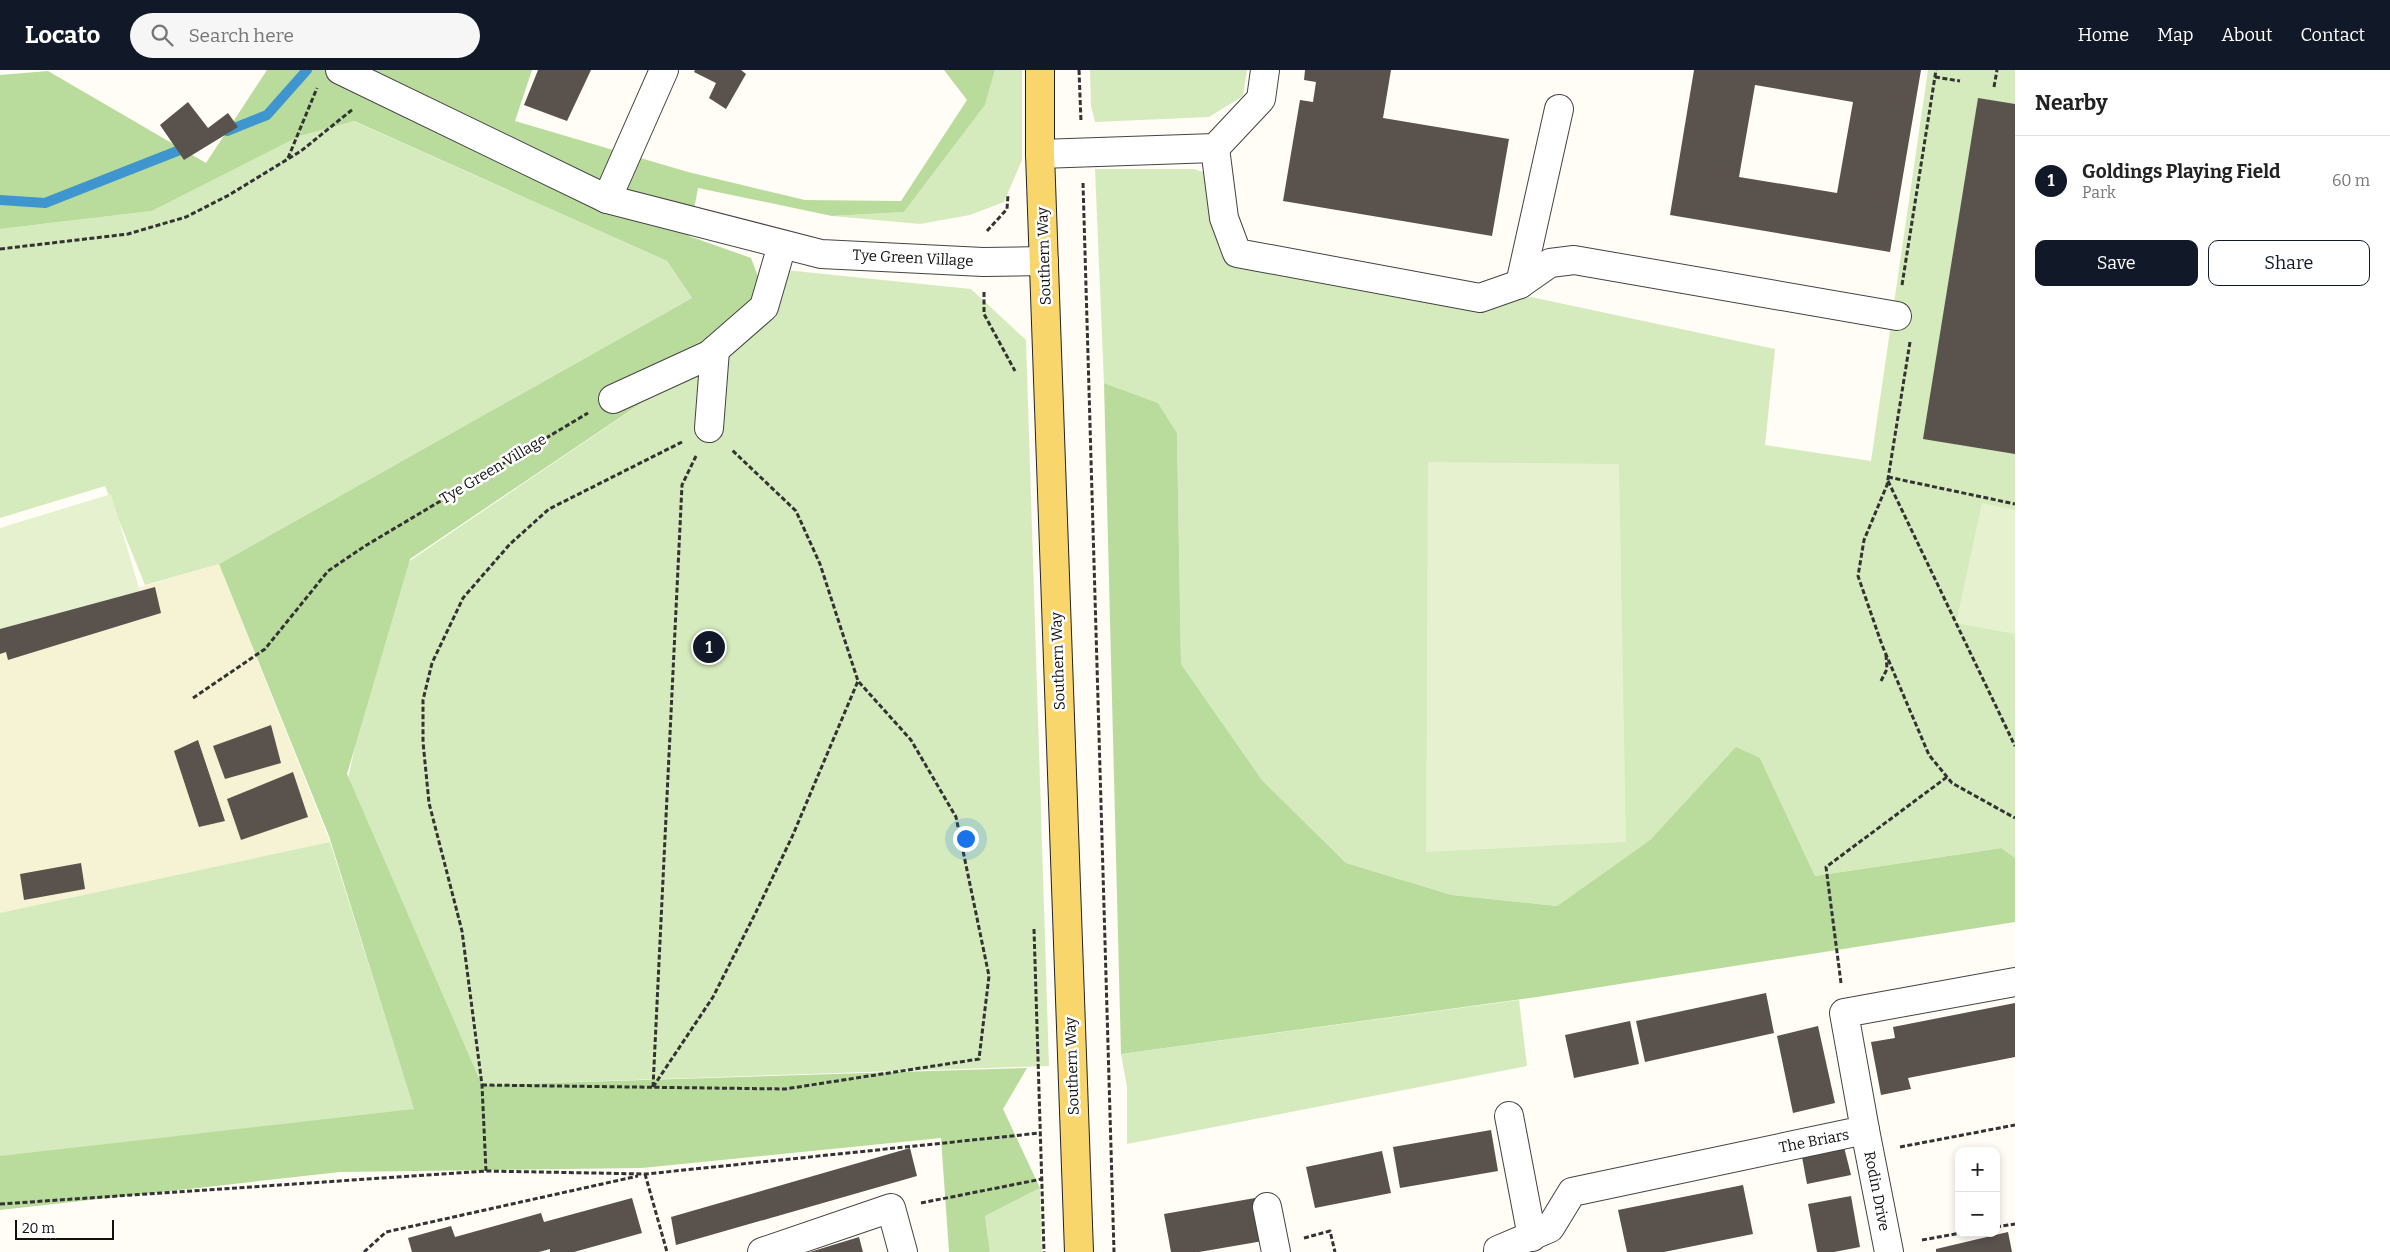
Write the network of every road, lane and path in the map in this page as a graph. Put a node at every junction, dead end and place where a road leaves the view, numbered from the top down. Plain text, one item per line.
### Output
1 (664, 70) edge
2 (1040, 70) edge
3 (1079, 70) edge
4 (1265, 70) edge
5 (1936, 70) edge
6 (1997, 70) edge
7 (330, 74) edge
8 (1935, 77) junction
9 (1960, 81) dead end
10 (379, 88) junction
11 (1994, 88) dead end
12 (1559, 109) dead end
13 (1215, 148) junction
14 (1082, 153) junction
15 (1040, 154) junction
16 (288, 159) junction
17 (1009, 190) dead end
18 (607, 199) junction
19 (782, 245) junction
20 (0, 250) edge
21 (1044, 261) junction
22 (984, 262) junction
23 (1520, 284) junction
24 (1897, 316) junction
25 (715, 350) junction
26 (1016, 377) dead end
27 (612, 399) joint
28 (709, 428) junction
29 (1888, 479) junction
30 (2015, 504) edge
31 (1885, 652) junction
32 (858, 681) junction
33 (1880, 681) dead end
34 (193, 698) dead end
35 (2015, 746) edge
36 (1947, 777) junction
37 (2015, 818) edge
38 (1034, 924) dead end
39 (2015, 982) edge
40 (1844, 1013) junction
41 (482, 1086) junction
42 (653, 1087) junction
43 (1509, 1116) dead end
44 (2015, 1125) edge
45 (1040, 1133) junction
46 (1868, 1142) junction
47 (486, 1171) junction
48 (646, 1174) junction
49 (1042, 1179) junction
50 (0, 1204) edge
51 (1267, 1207) dead end
52 (891, 1208) junction
53 (2015, 1224) edge
54 (2000, 1226) edge
55 (1955, 1234) edge
56 (1532, 1237) junction
57 (1922, 1240) dead end
58 (1275, 1249) edge
59 (1494, 1251) edge
60 (364, 1252) edge
61 (667, 1252) edge
62 (762, 1252) edge
63 (903, 1252) edge
64 (1044, 1252) edge
65 (1079, 1252) edge
66 (1114, 1252) edge
67 (1335, 1252) edge
68 (1889, 1252) edge

1 - 18 street
2 - 15 main road, Southern Way
3 - 14 path
4 - 13 street
5 - 8 path
6 - 11 path
7 - 10 street, Tye Green Village
7 - 16 path
8 - 9 path
8 - 24 path
10 - 16 path
10 - 18 street, Tye Green Village
12 - 23 street
13 - 14 street
13 - 23 street
14 - 15 street
14 - 66 path
15 - 21 main road, Southern Way
16 - 20 path
17 - 22 path
18 - 19 street, Tye Green Village
19 - 22 street, Tye Green Village
19 - 25 street
21 - 22 street, Tye Green Village
21 - 65 main road, Southern Way
22 - 26 path
23 - 24 street
24 - 29 path
25 - 27 street
25 - 28 street
27 - 34 path, Tye Green Village
28 - 32 path
28 - 41 path
28 - 42 path
29 - 30 path
29 - 31 path
29 - 35 path
31 - 33 path
31 - 36 path
32 - 42 path
32 - 42 path
36 - 37 path
36 - 40 path
38 - 45 path
39 - 40 street
40 - 46 street, The Briars
41 - 42 path
41 - 47 path
43 - 56 street
44 - 46 path
45 - 48 path
45 - 49 path
46 - 56 street, The Briars
46 - 68 street, Rodin Drive
47 - 48 path
47 - 50 path
48 - 60 path
48 - 61 path
49 - 52 path
49 - 64 path
51 - 58 street
52 - 62 street
52 - 63 street
53 - 54 path
55 - 57 path
56 - 59 street, The Briars
58 - 67 path

